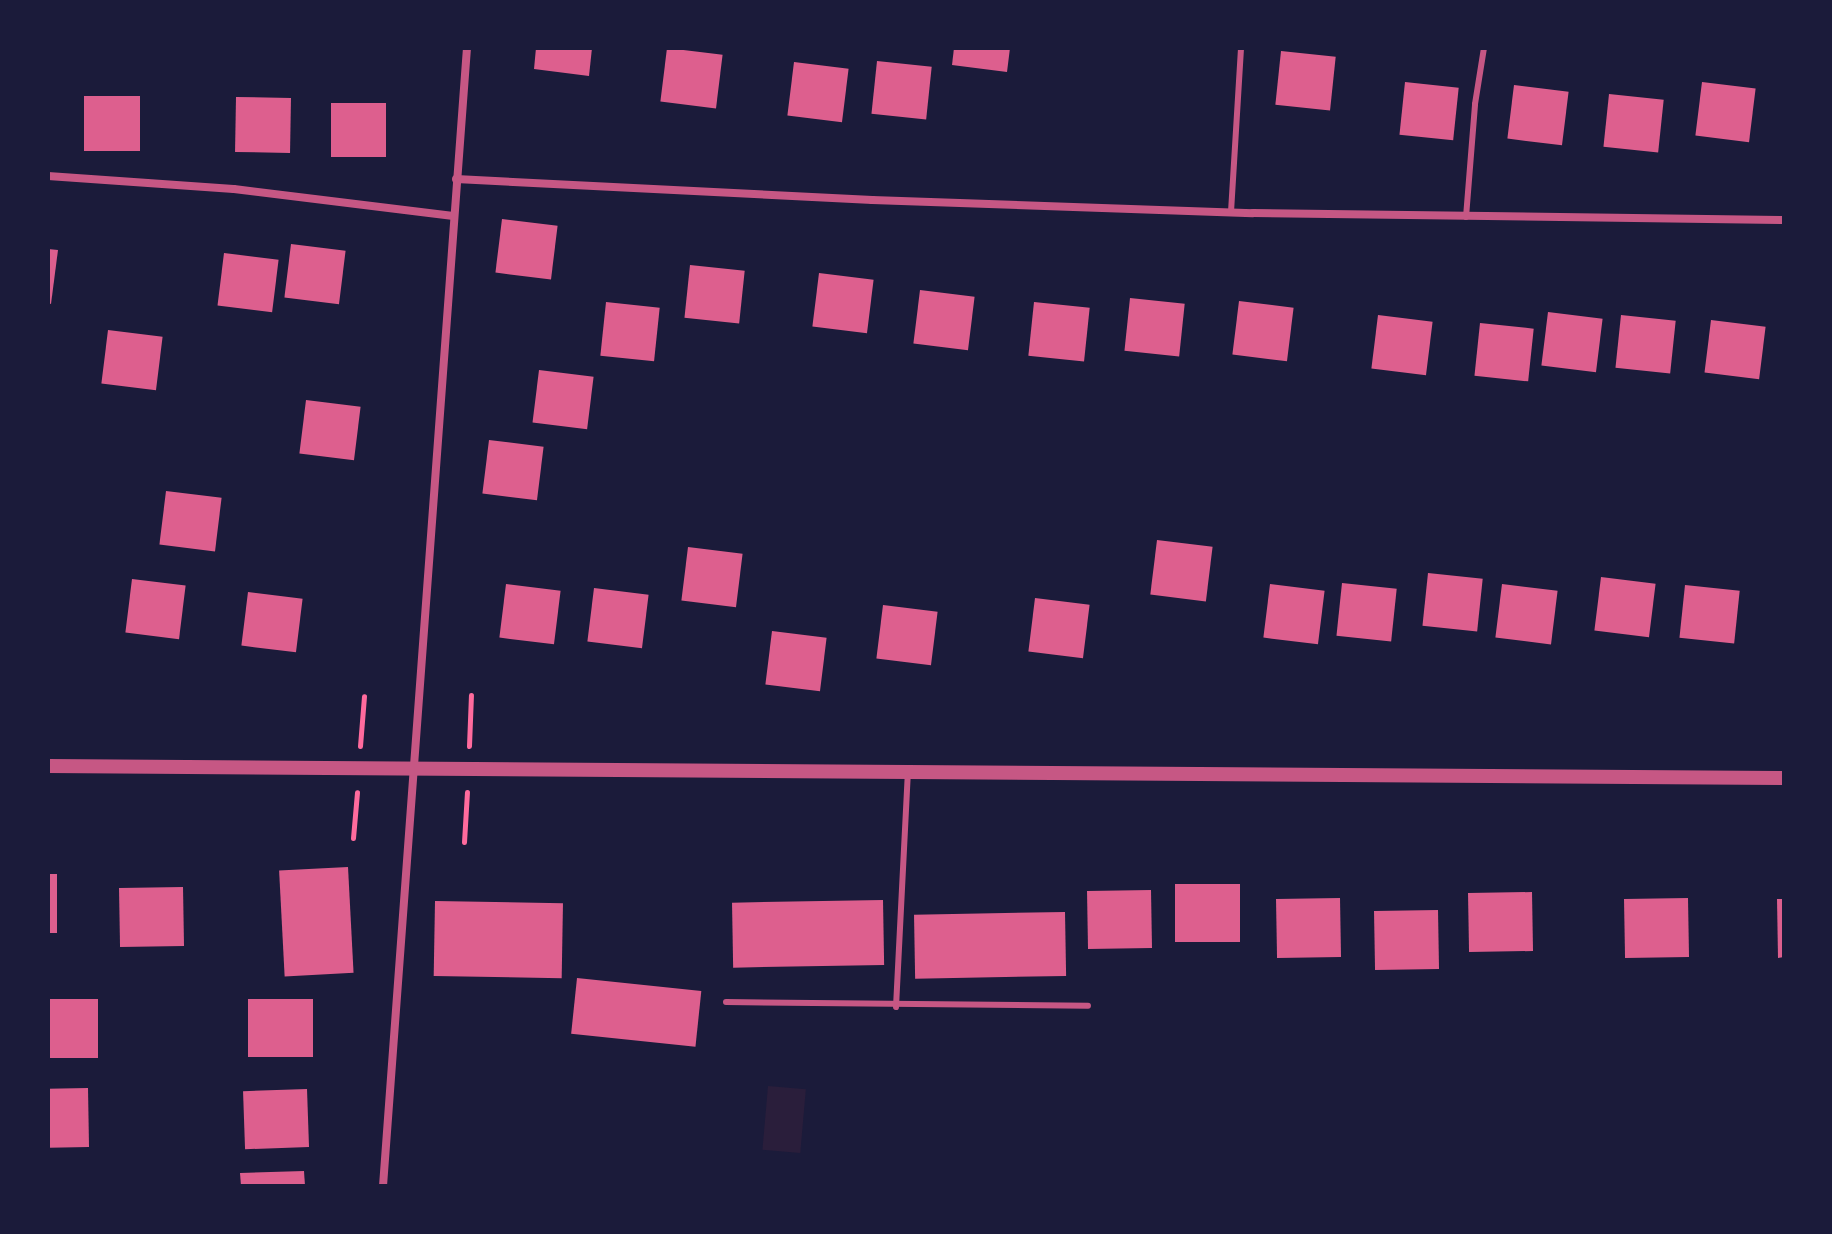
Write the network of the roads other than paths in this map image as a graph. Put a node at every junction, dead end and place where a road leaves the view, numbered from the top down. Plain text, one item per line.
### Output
1 (467, 48) edge
2 (1241, 48) edge
3 (1484, 48) edge
4 (48, 176) edge
5 (456, 179) junction
6 (1231, 212) junction
7 (453, 216) junction
8 (1466, 217) junction
9 (1784, 220) edge
10 (48, 766) edge
11 (411, 770) junction
12 (908, 773) junction
13 (1784, 778) edge
14 (726, 1002) dead end
15 (1088, 1006) dead end
16 (896, 1007) junction
17 (383, 1186) edge

1 - 5 street
2 - 6 lane
3 - 8 lane
4 - 7 street
5 - 6 street
5 - 7 street
6 - 8 street
7 - 11 street
8 - 9 street
10 - 11 street
11 - 12 street
11 - 17 street
12 - 13 street
12 - 16 lane
14 - 16 lane
15 - 16 lane

